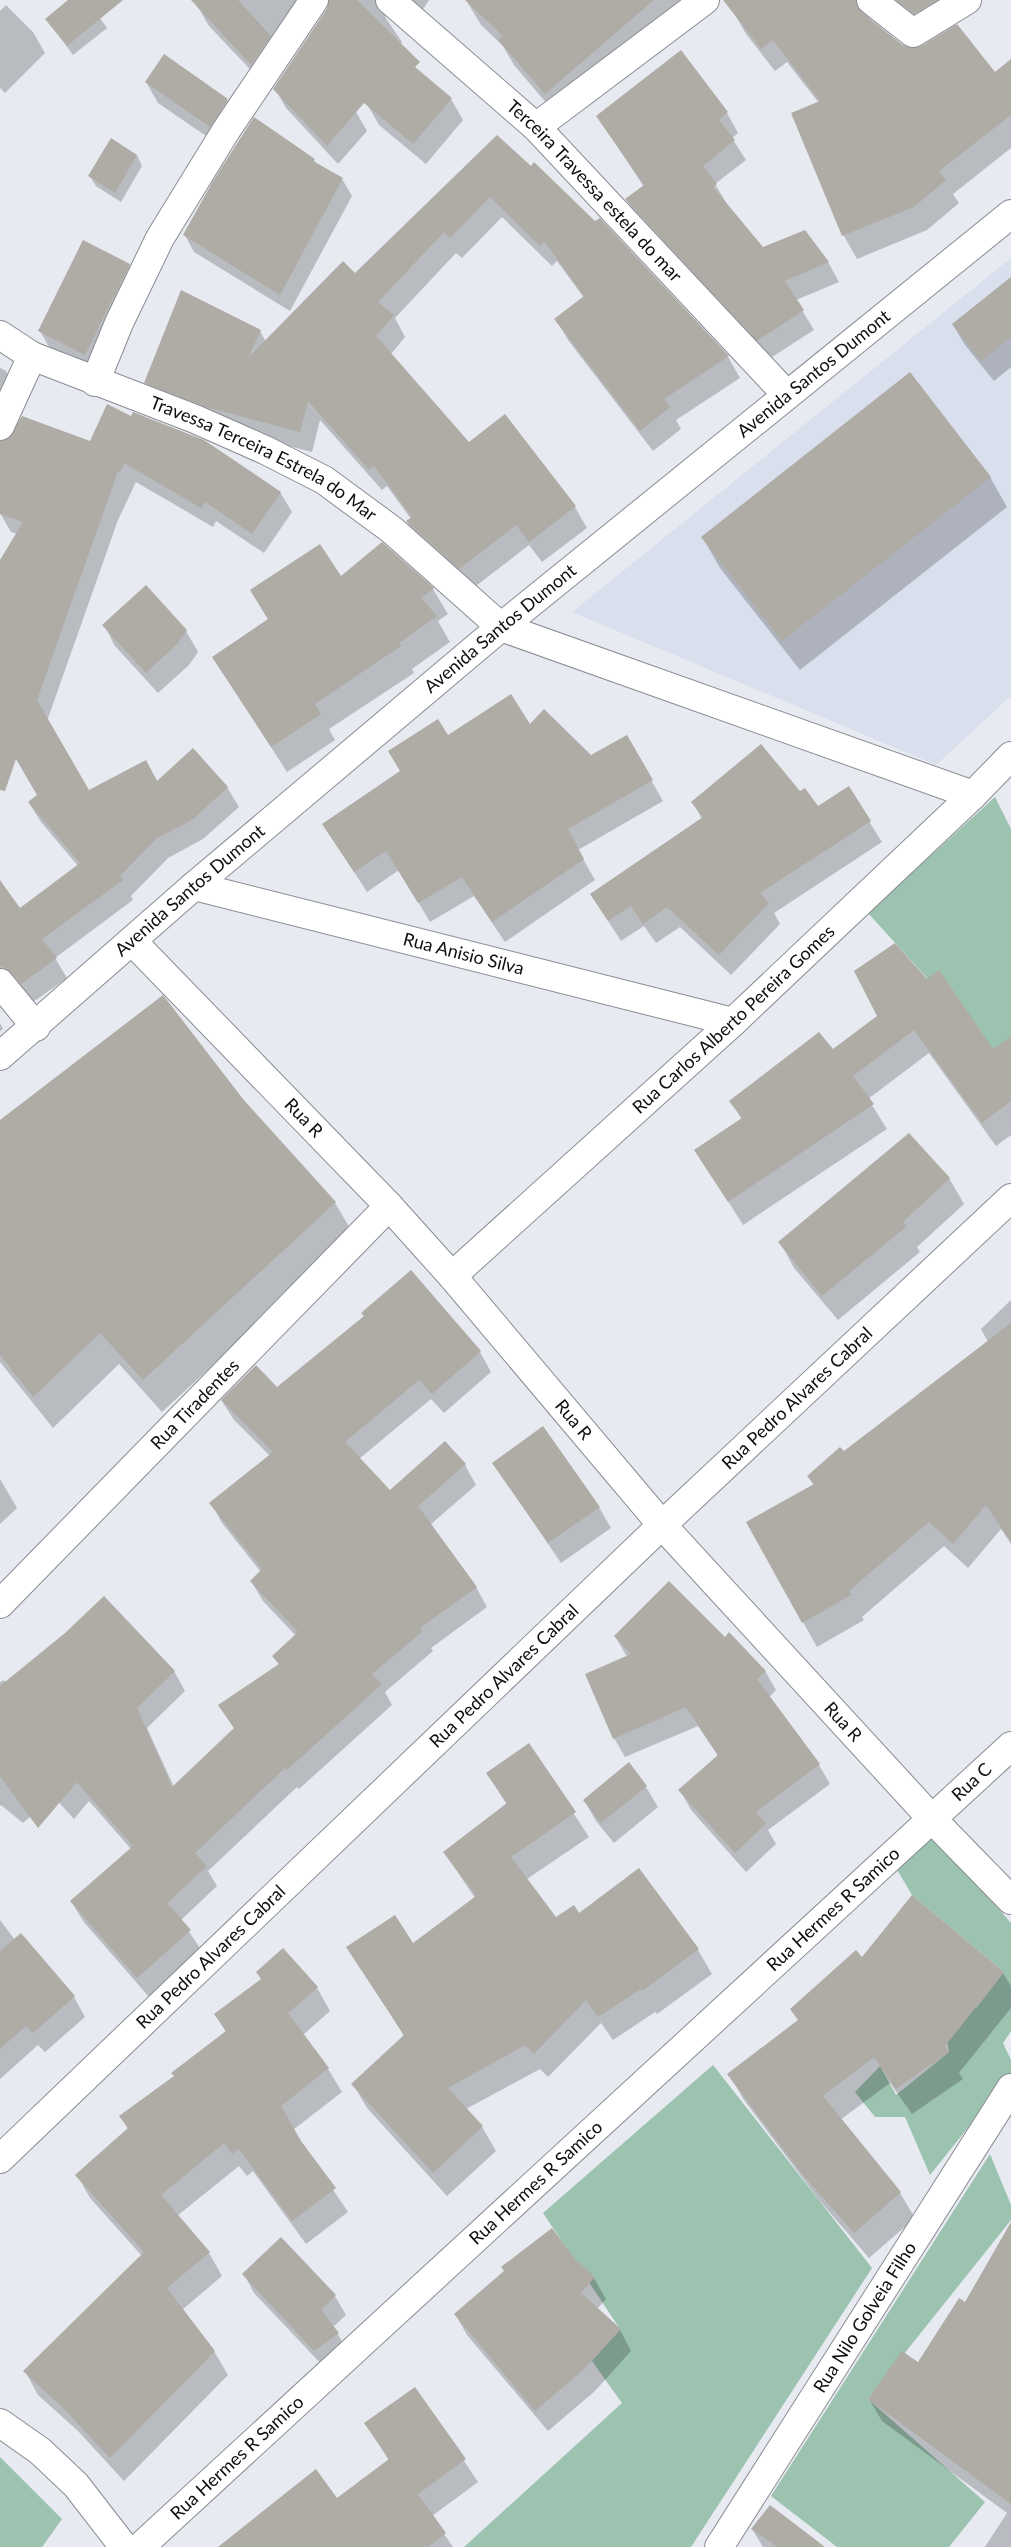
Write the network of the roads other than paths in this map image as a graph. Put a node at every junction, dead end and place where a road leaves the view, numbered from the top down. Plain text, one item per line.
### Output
1 (314, 0) edge
2 (390, 0) edge
3 (705, 0) edge
4 (871, 0) edge
5 (967, 0) edge
6 (536, 127) junction
7 (1011, 214) edge
8 (0, 335) edge
9 (32, 356) junction
10 (95, 382) junction
11 (787, 395) junction
12 (0, 426) edge
13 (502, 627) junction
14 (1011, 756) edge
15 (973, 795) junction
16 (194, 886) junction
17 (132, 942) junction
18 (0, 983) edge
19 (733, 1022) junction
20 (36, 1027) junction
21 (0, 1056) edge
22 (1011, 1198) edge
23 (389, 1206) junction
24 (452, 1276) junction
25 (662, 1525) junction
26 (0, 1604) edge
27 (1011, 1746) edge
28 (934, 1820) junction
29 (1011, 1900) edge
30 (1011, 2088) edge
31 (0, 2159) edge
32 (0, 2423) edge
33 (124, 2547) edge
34 (140, 2547) edge
35 (719, 2547) edge

1 - 10 street
2 - 6 street, Terceira Travessa estela do mar
3 - 6 street
4 - 5 street
6 - 11 street, Terceira Travessa estela do mar
7 - 11 street, Avenida Santos Dumont
8 - 9 street, Travessa Terceira Estrela do Mar
9 - 10 street, Travessa Terceira Estrela do Mar
9 - 12 street
10 - 13 street, Travessa Terceira Estrela do Mar
11 - 13 street, Avenida Santos Dumont
13 - 15 street
13 - 16 street, Avenida Santos Dumont
14 - 15 street, Rua Carlos Alberto Pereira Gomes
15 - 19 street, Rua Carlos Alberto Pereira Gomes
16 - 17 street, Avenida Santos Dumont
16 - 19 street, Rua Anisio Silva
17 - 20 street, Avenida Santos Dumont
17 - 23 street, Rua R
18 - 20 street
19 - 24 street, Rua Carlos Alberto Pereira Gomes
20 - 21 street, Avenida Santos Dumont
22 - 25 street, Rua Pedro Alvares Cabral
23 - 24 street, Rua R
23 - 26 street, Rua Tiradentes
24 - 25 street, Rua R
25 - 28 street, Rua R
25 - 31 street, Rua Pedro Alvares Cabral
27 - 28 street, Rua C
28 - 29 street, Rua R
28 - 34 street, Rua Hermes R Samico
30 - 35 street, Rua Nilo Golveia Filho
32 - 33 street

